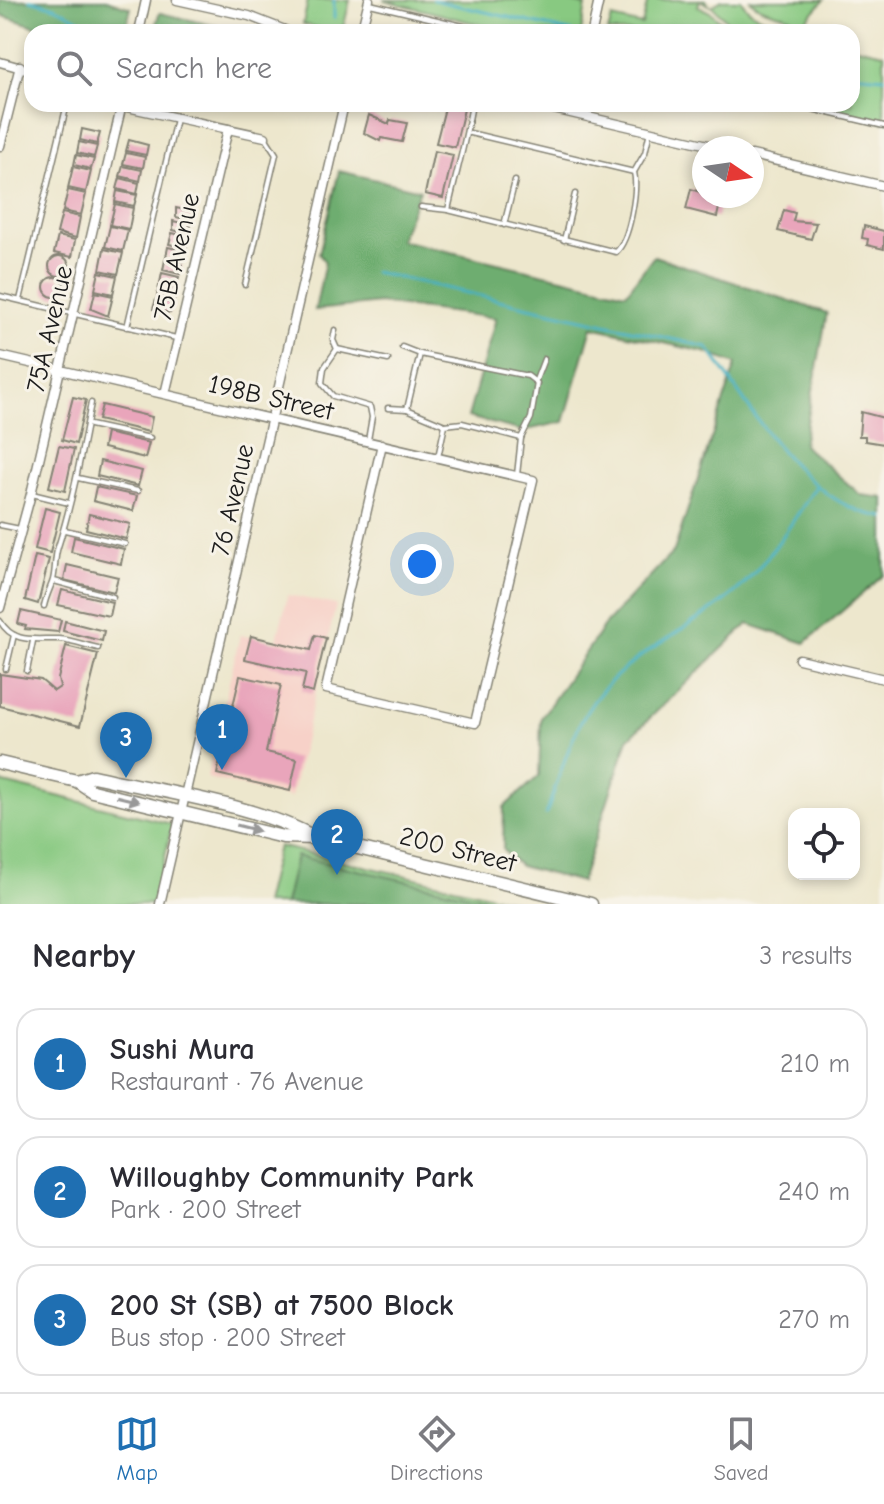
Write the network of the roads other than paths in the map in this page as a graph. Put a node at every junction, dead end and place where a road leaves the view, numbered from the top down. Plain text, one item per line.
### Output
1 (146, 0) edge
2 (177, 0) edge
3 (596, 1) edge
4 (368, 2) edge
5 (141, 24) edge
6 (270, 24) edge
7 (363, 24) edge
8 (456, 24) edge
9 (593, 24) edge
10 (0, 62) edge
11 (20, 66) junction
12 (24, 68) edge
13 (65, 112) edge
14 (117, 112) edge
15 (155, 112) edge
16 (342, 112) edge
17 (471, 112) edge
18 (566, 112) edge
19 (825, 112) edge
20 (574, 114) joint
21 (176, 116) junction
22 (884, 126) edge
23 (228, 129) junction
24 (650, 131) junction
25 (470, 133) junction
26 (265, 137) joint
27 (692, 141) edge
28 (0, 146) edge
29 (764, 158) edge
30 (634, 172) junction
31 (515, 181) dead end
32 (884, 186) edge
33 (575, 194) dead end
34 (421, 207) dead end
35 (448, 210) junction
36 (504, 225) junction
37 (564, 240) junction
38 (245, 285) dead end
39 (0, 296) edge
40 (20, 300) junction
41 (74, 314) junction
42 (127, 327) junction
43 (335, 330) dead end
44 (179, 339) junction
45 (402, 347) dead end
46 (337, 349) junction
47 (420, 354) junction
48 (0, 356) edge
49 (544, 359) dead end
50 (388, 360) dead end
51 (59, 370) junction
52 (536, 380) junction
53 (165, 394) junction
54 (91, 403) dead end
55 (388, 408) dead end
56 (407, 409) junction
57 (271, 419) junction
58 (90, 425) junction
59 (445, 425) junction
60 (150, 438) dead end
61 (521, 438) junction
62 (368, 440) junction
63 (382, 444) junction
64 (438, 457) junction
65 (517, 476) junction
66 (78, 478) junction
67 (138, 491) dead end
68 (31, 494) junction
69 (69, 503) junction
70 (0, 525) edge
71 (20, 529) junction
72 (65, 530) junction
73 (125, 544) dead end
74 (54, 581) junction
75 (113, 597) dead end
76 (44, 606) dead end
77 (0, 608) edge
78 (0, 621) edge
79 (14, 635) junction
80 (33, 641) junction
81 (98, 648) dead end
82 (799, 659) dead end
83 (6, 669) dead end
84 (27, 671) dead end
85 (884, 679) edge
86 (0, 763) edge
87 (77, 781) junction
88 (186, 798) junction
89 (181, 812) junction
90 (316, 838) junction
91 (160, 904) edge
92 (591, 904) edge

1 - 5 street
2 - 6 street
3 - 9 street
4 - 7 street
4 - 8 lane
10 - 11 street
11 - 12 street
11 - 28 street
13 - 40 lane
14 - 41 street, 75A Avenue
15 - 21 street
16 - 57 street, 76 Avenue
17 - 25 lane
18 - 20 street
19 - 22 lane
20 - 24 street
21 - 23 street
21 - 42 lane
23 - 26 street
23 - 44 street, 75B Avenue
24 - 27 street
24 - 30 lane
25 - 30 lane
25 - 35 lane
26 - 38 lane
29 - 32 street
30 - 37 lane
31 - 36 lane
33 - 37 lane
34 - 35 lane
35 - 36 lane
36 - 37 lane
39 - 40 lane
40 - 41 lane
41 - 42 lane
41 - 51 street, 75A Avenue
42 - 44 lane
43 - 46 lane
44 - 53 street, 75B Avenue
45 - 47 lane
46 - 50 lane
46 - 62 lane
47 - 52 lane
47 - 56 lane
48 - 51 street, 198B Street
49 - 52 lane
51 - 53 street, 198B Street
51 - 68 street, 75A Avenue
52 - 61 lane
53 - 57 street, 198B Street
54 - 58 lane
55 - 56 lane
56 - 59 lane
57 - 62 street, 198B Street
57 - 88 street, 76 Avenue
58 - 60 lane
58 - 66 lane
59 - 61 lane
59 - 64 lane
61 - 65 lane
62 - 63 street, 198B Street
63 - 64 street, 198B Street
63 - 65 street, 198B Street
64 - 65 street, 198B Street
66 - 67 lane
66 - 69 lane
68 - 69 lane
68 - 71 street, 75A Avenue
69 - 72 lane
70 - 71 lane
71 - 77 street, 75A Avenue
72 - 73 lane
72 - 74 lane
74 - 75 lane
74 - 76 lane
78 - 79 lane
79 - 80 lane
79 - 83 lane
80 - 81 lane
80 - 84 lane
82 - 85 street
86 - 87 main road, 200 Street
87 - 88 main road, 200 Street
87 -> 89 main road, 200 Street
88 - 89 street, 76 Avenue
88 - 90 main road, 200 Street
89 -> 90 main road, 200 Street
89 - 91 street, 76 Avenue
90 - 92 main road, 200 Street

